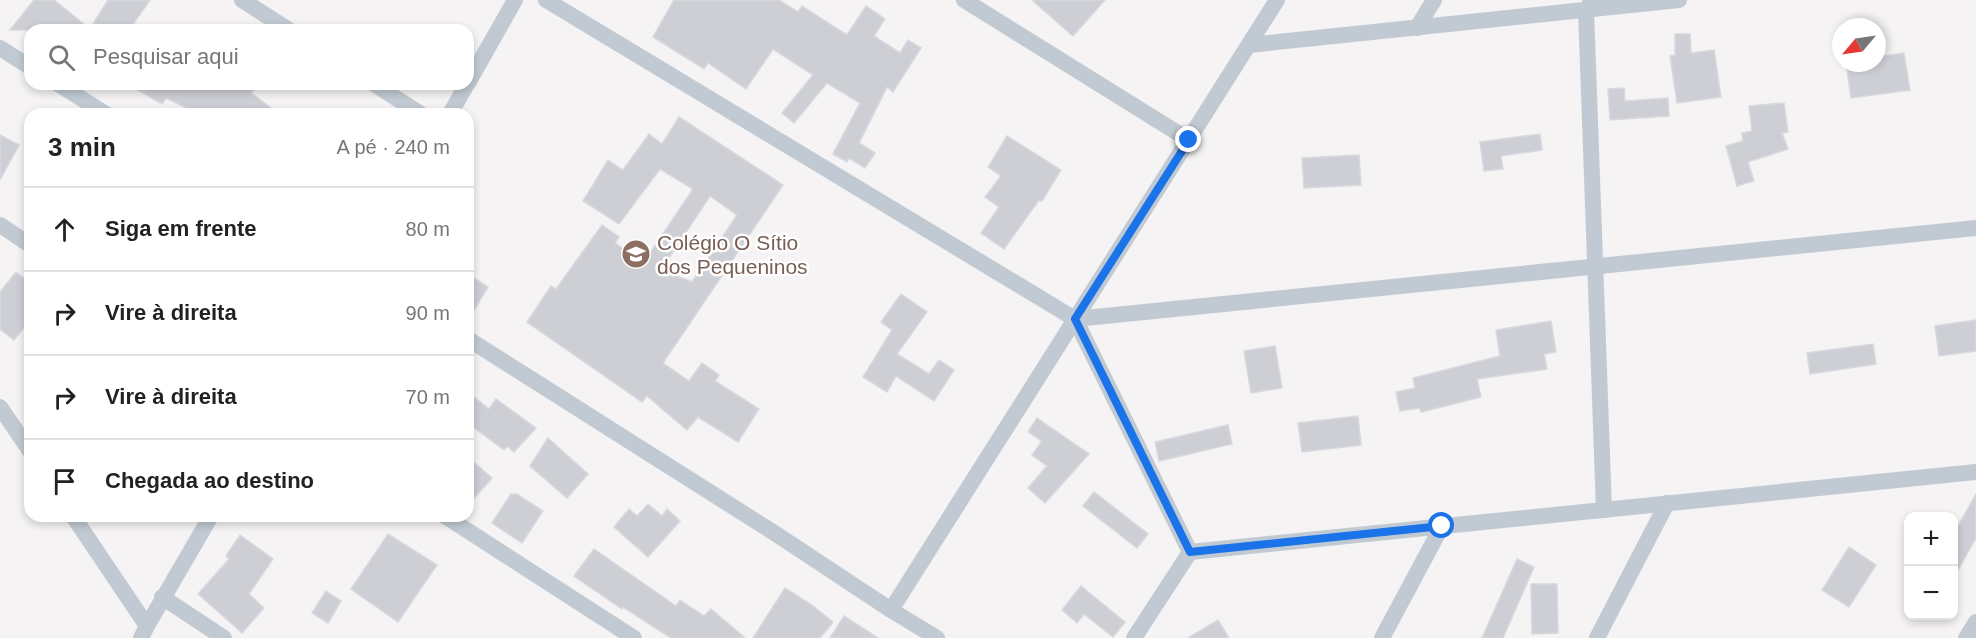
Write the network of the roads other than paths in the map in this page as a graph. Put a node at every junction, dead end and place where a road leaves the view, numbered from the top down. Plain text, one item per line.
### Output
1 (242, 0) edge
2 (515, 0) edge
3 (546, 0) edge
4 (964, 0) edge
5 (1277, 0) edge
6 (1434, 0) edge
7 (1679, 0) edge
8 (1589, 5) edge
9 (280, 24) edge
10 (1417, 28) junction
11 (1249, 45) junction
12 (0, 48) edge
13 (24, 63) edge
14 (474, 72) edge
15 (68, 90) edge
16 (383, 90) edge
17 (464, 90) edge
18 (96, 108) edge
19 (412, 108) edge
20 (453, 108) edge
21 (1189, 140) junction
22 (0, 225) edge
23 (1976, 228) edge
24 (24, 241) edge
25 (1595, 267) junction
26 (1075, 319) junction
27 (474, 343) edge
28 (0, 407) edge
29 (24, 442) edge
30 (1976, 472) edge
31 (1667, 503) junction
32 (1604, 510) junction
33 (77, 522) edge
34 (207, 522) edge
35 (454, 522) edge
36 (1442, 526) junction
37 (1190, 552) junction
38 (162, 597) junction
39 (891, 610) junction
40 (1976, 622) edge
41 (144, 632) edge
42 (224, 638) edge
43 (633, 638) edge
44 (937, 638) edge
45 (1134, 638) edge
46 (1382, 638) edge
47 (1597, 638) edge
48 (1966, 638) edge

1 - 9 street
2 - 14 street
3 - 26 street
4 - 21 street
5 - 11 street
6 - 10 street
7 - 8 street
8 - 10 street
8 - 25 street
10 - 11 street
11 - 21 street
12 - 13 street
15 - 18 street
16 - 19 street
17 - 20 street
21 - 26 street
22 - 24 street
23 - 25 street
25 - 26 street
25 - 32 street
26 - 37 street
26 - 39 street
27 - 39 street
28 - 29 street
30 - 31 street
31 - 32 street
31 - 47 street
32 - 36 street
33 - 41 street
34 - 38 street
35 - 43 street
36 - 37 street
36 - 46 street
37 - 45 street
38 - 41 street
38 - 42 street
39 - 44 street
40 - 48 street

